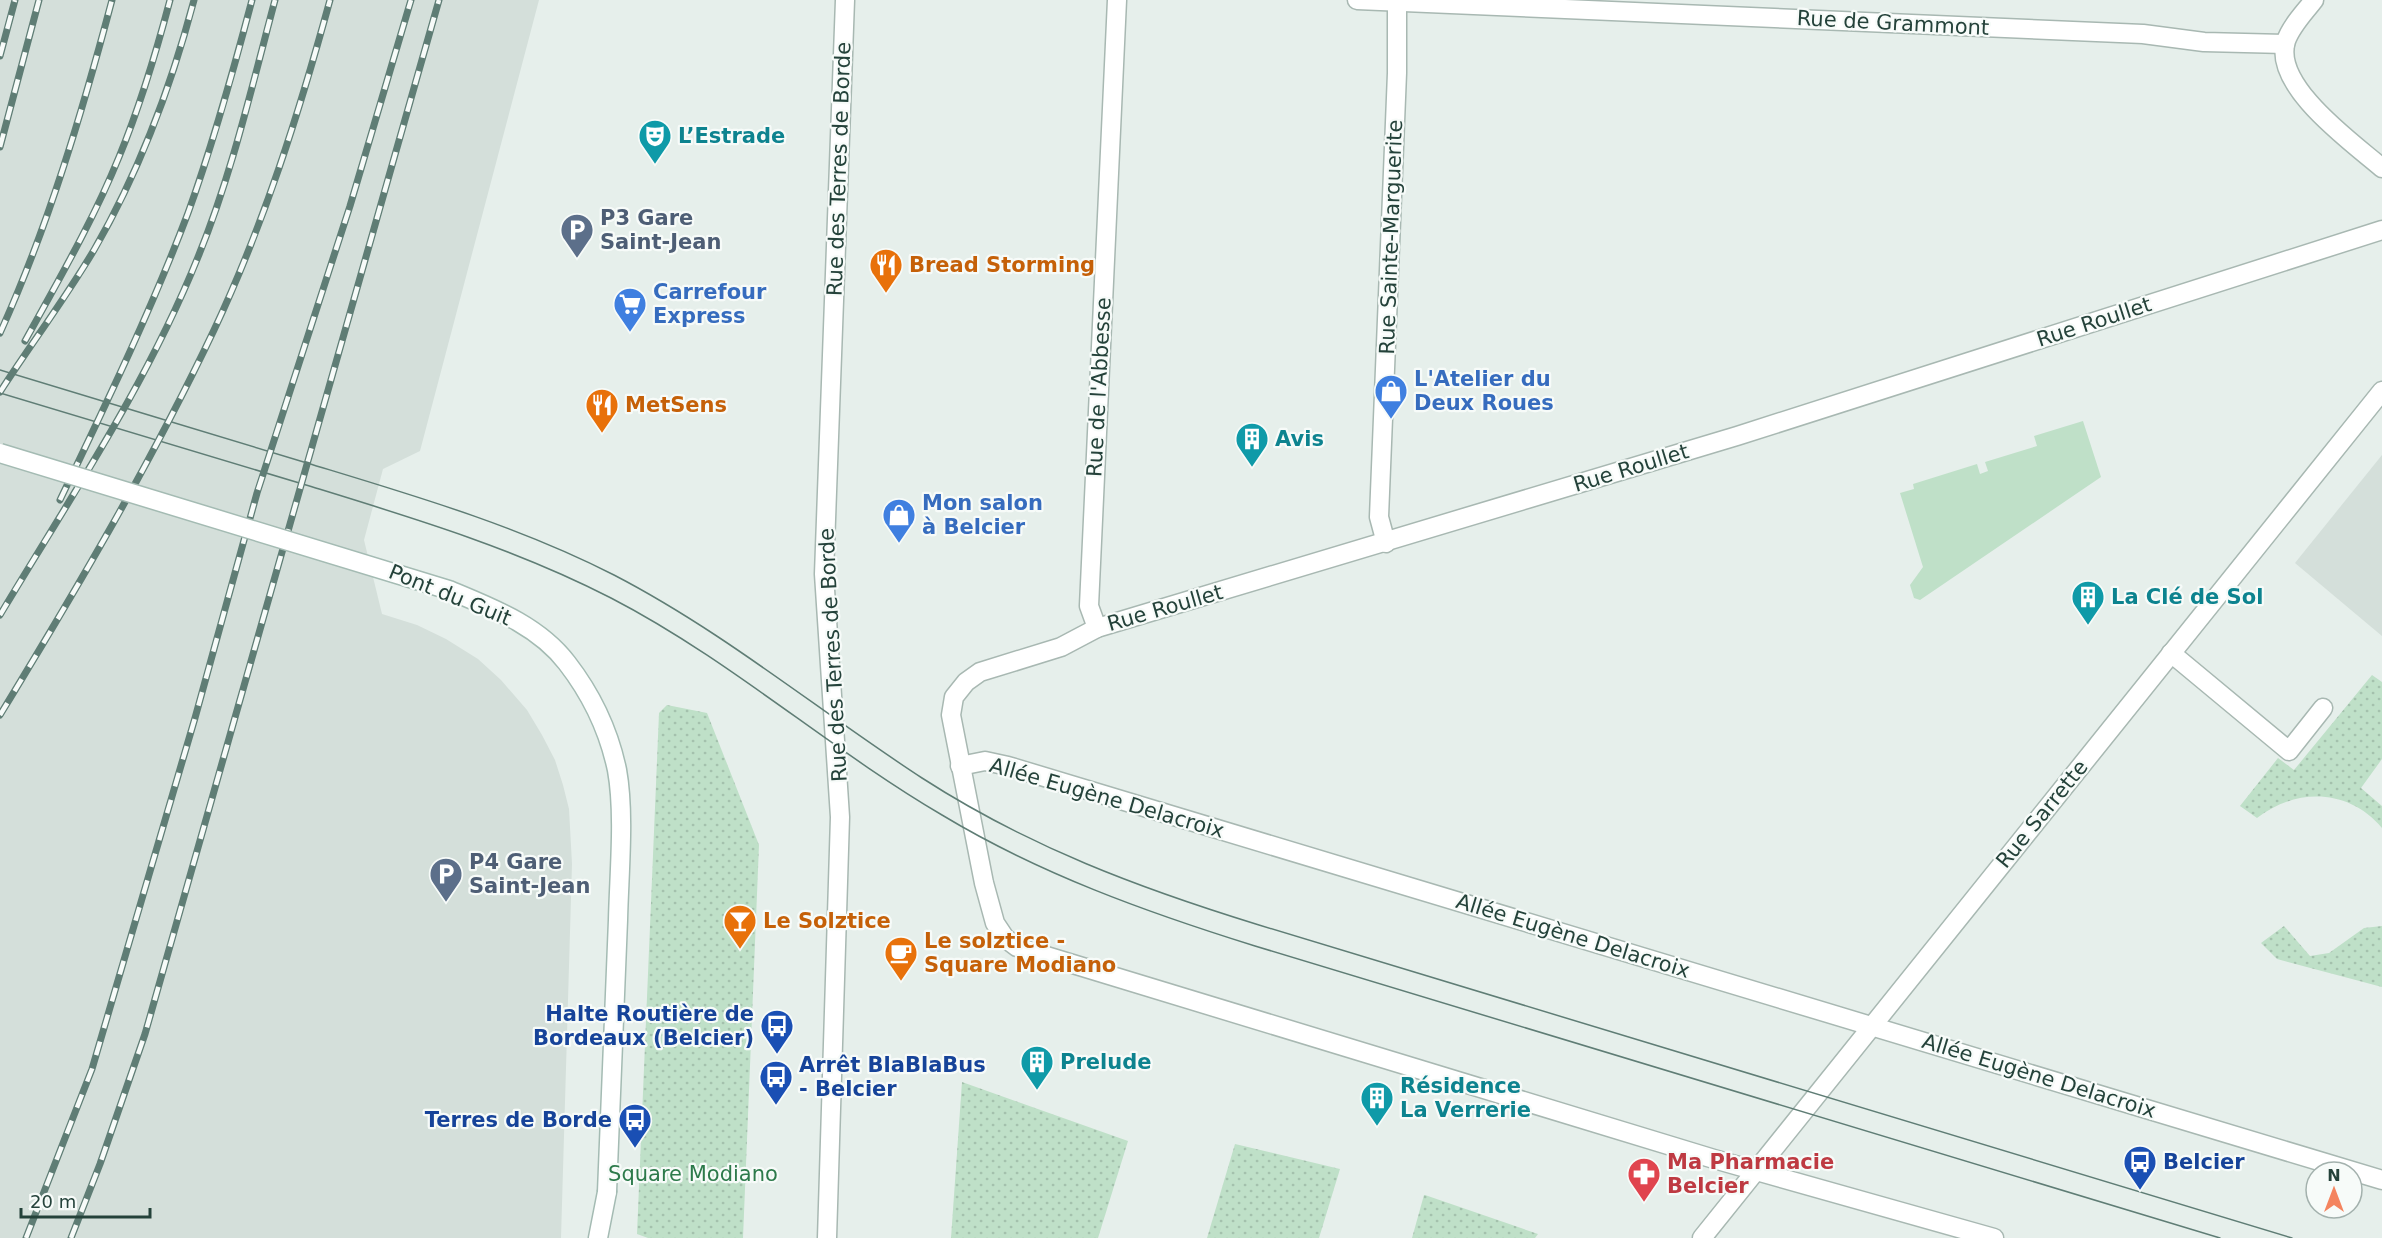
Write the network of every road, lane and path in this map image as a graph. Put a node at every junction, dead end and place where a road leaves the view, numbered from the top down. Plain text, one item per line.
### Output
1 (845, 0) edge
2 (1117, 0) edge
3 (1357, 0) edge
4 (2314, 0) edge
5 (1443, 1) edge
6 (1397, 2) junction
7 (2285, 44) junction
8 (2382, 168) edge
9 (2382, 230) edge
10 (2382, 391) edge
11 (0, 453) edge
12 (1386, 543) junction
13 (1097, 628) junction
14 (2171, 653) junction
15 (2323, 708) dead end
16 (960, 766) junction
17 (1874, 1026) junction
18 (1756, 1171) junction
19 (2382, 1179) edge
20 (598, 1238) edge
21 (827, 1238) edge
22 (1702, 1238) edge
23 (1994, 1238) edge

1 - 21 street, Rue des Terres de Borde
2 - 13 street, Rue de l'Abbesse
3 - 6 street, Rue de Grammont
4 - 7 street
5 - 6 street, Rue de Grammont
5 - 7 street, Rue de Grammont
6 - 12 street, Rue Sainte-Marguerite
7 - 8 street
9 - 12 street, Rue Roullet
10 - 14 street, Rue Sarrette
11 - 20 street, Pont du Guit, bridge
12 - 13 street, Rue Roullet
13 - 16 street, Rue Roullet
14 - 15 street
14 - 17 street, Rue Sarrette
16 - 17 street, Allée Eugène Delacroix
16 - 18 street, Allée Eugène Delacroix
17 - 18 street, Rue Sarrette
17 - 19 street, Allée Eugène Delacroix
18 - 22 street, Rue Sarrette
18 - 23 street, Allée Eugène Delacroix

